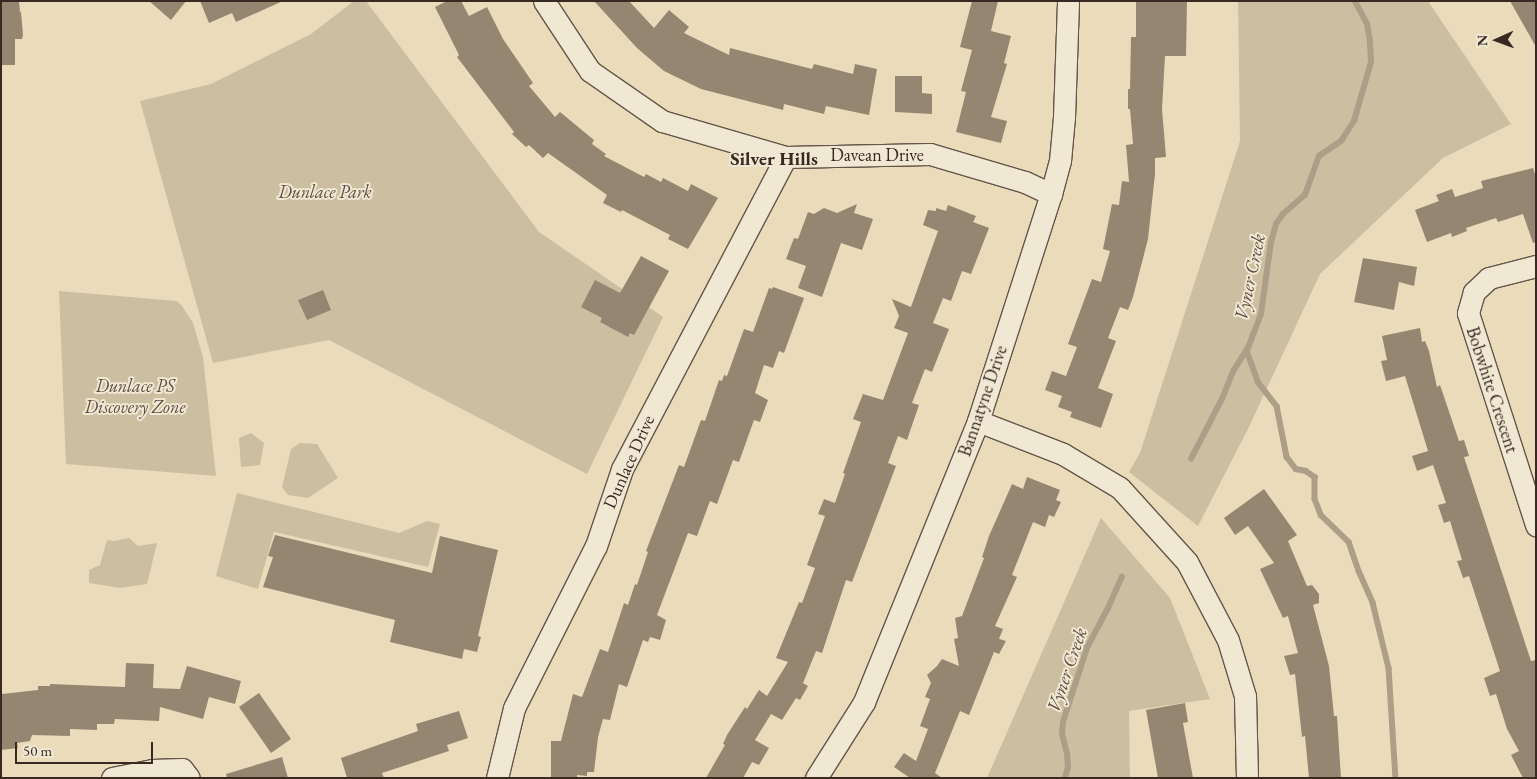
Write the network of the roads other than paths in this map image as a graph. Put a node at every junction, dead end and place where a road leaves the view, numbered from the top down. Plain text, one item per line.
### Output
1 (544, 1) edge
2 (1068, 1) edge
3 (786, 156) junction
4 (1051, 194) junction
5 (1536, 266) edge
6 (978, 421) junction
7 (1536, 525) edge
8 (112, 778) edge
9 (189, 778) edge
10 (497, 778) edge
11 (816, 778) edge
12 (1247, 778) edge

1 - 3 street, Davean Drive
2 - 4 street, Bannatyne Drive
3 - 4 street, Davean Drive
3 - 10 street, Dunlace Drive
4 - 6 street, Bannatyne Drive
5 - 7 street, Bobwhite Crescent
6 - 11 street, Bannatyne Drive
6 - 12 street
8 - 9 street

